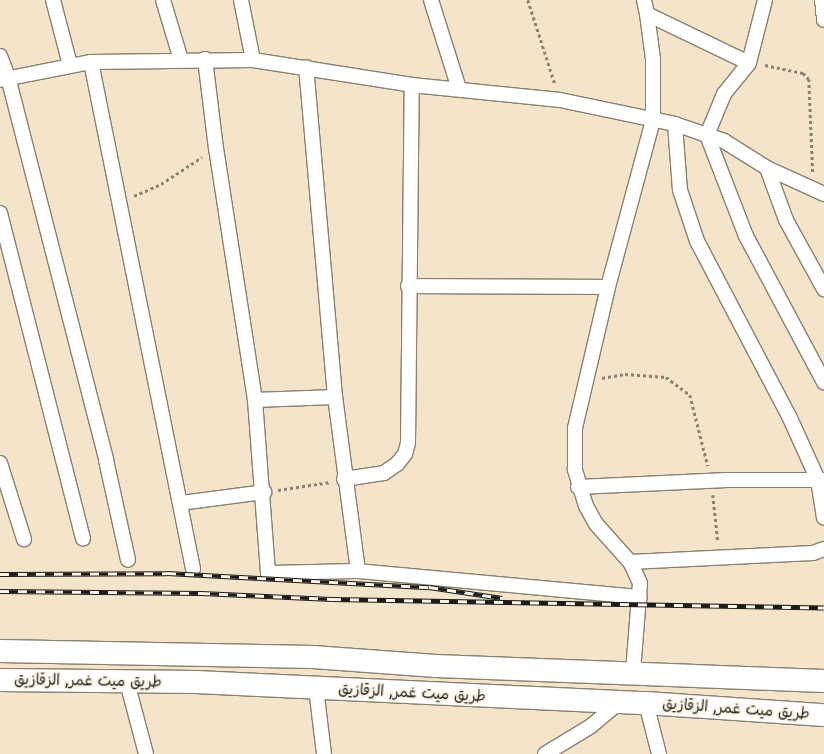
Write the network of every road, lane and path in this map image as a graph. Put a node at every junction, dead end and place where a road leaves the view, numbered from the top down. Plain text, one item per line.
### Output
1 (52, 0) edge
2 (163, 0) edge
3 (241, 0) edge
4 (431, 0) edge
5 (528, 0) edge
6 (644, 0) edge
7 (765, 0) edge
8 (822, 0) edge
9 (647, 14) junction
10 (824, 20) edge
11 (0, 56) edge
12 (205, 59) junction
13 (181, 60) junction
14 (253, 60) junction
15 (91, 62) junction
16 (749, 63) junction
17 (70, 65) junction
18 (306, 67) junction
19 (4, 79) edge
20 (412, 85) junction
21 (459, 89) junction
22 (560, 100) junction
23 (653, 120) junction
24 (675, 124) junction
25 (707, 135) junction
26 (216, 148) junction
27 (767, 168) junction
28 (819, 193) edge
29 (121, 202) junction
30 (0, 213) edge
31 (408, 286) junction
32 (608, 287) junction
33 (824, 289) edge
34 (587, 381) junction
35 (824, 382) edge
36 (335, 397) junction
37 (255, 400) junction
38 (0, 463) edge
39 (344, 479) junction
40 (821, 480) edge
41 (712, 481) junction
42 (578, 487) junction
43 (264, 492) junction
44 (182, 503) junction
45 (824, 518) edge
46 (24, 539) dead end
47 (83, 539) dead end
48 (824, 549) edge
49 (720, 556) junction
50 (128, 560) dead end
51 (630, 562) junction
52 (193, 569) dead end
53 (358, 571) junction
54 (640, 597) junction
55 (0, 651) edge
56 (633, 672) junction
57 (0, 680) edge
58 (824, 681) edge
59 (127, 682) junction
60 (316, 688) junction
61 (617, 704) junction
62 (646, 704) junction
63 (824, 715) edge
64 (146, 754) edge
65 (324, 754) edge
66 (545, 754) edge
67 (659, 754) edge

1 - 17 street
2 - 13 street
3 - 14 street
4 - 21 street
5 - 22 path
6 - 9 street
7 - 16 street
8 - 10 street
9 - 16 street
9 - 23 street
11 - 19 street
12 - 13 street
12 - 14 street
12 - 26 street
13 - 15 street
14 - 18 street
15 - 17 street
15 - 29 street
16 - 25 street
16 - 28 path
17 - 19 street
18 - 20 street
18 - 36 street
19 - 50 street
20 - 21 street
20 - 31 street
21 - 22 street
22 - 23 street
23 - 24 street
23 - 32 street
24 - 25 street
24 - 40 street
25 - 27 street
25 - 35 street
26 - 29 path
26 - 37 street
27 - 28 street
27 - 33 street
29 - 44 street
30 - 47 street
31 - 32 street
31 - 39 street
32 - 34 street
34 - 41 path
34 - 42 street
36 - 37 street
36 - 39 street
37 - 43 street
38 - 46 street
39 - 43 path
39 - 53 street
40 - 41 street
40 - 45 street
41 - 42 street
41 - 49 path
42 - 51 street
43 - 44 street
43 - 53 street
44 - 52 street
48 - 49 street
49 - 51 street
51 - 54 street
53 - 54 street
54 - 56 street
55 - 56 highway, طريق ميت غمر, الزقازيق
56 - 58 highway, طريق ميت غمر, الزقازيق
57 - 59 highway, طريق ميت غمر, الزقازيق
59 - 60 highway, طريق ميت غمر, الزقازيق
59 - 64 street
60 - 61 highway, طريق ميت غمر, الزقازيق
60 - 65 street
61 - 62 highway, طريق ميت غمر, الزقازيق
61 - 66 street
62 - 63 highway, طريق ميت غمر, الزقازيق
62 - 67 street

